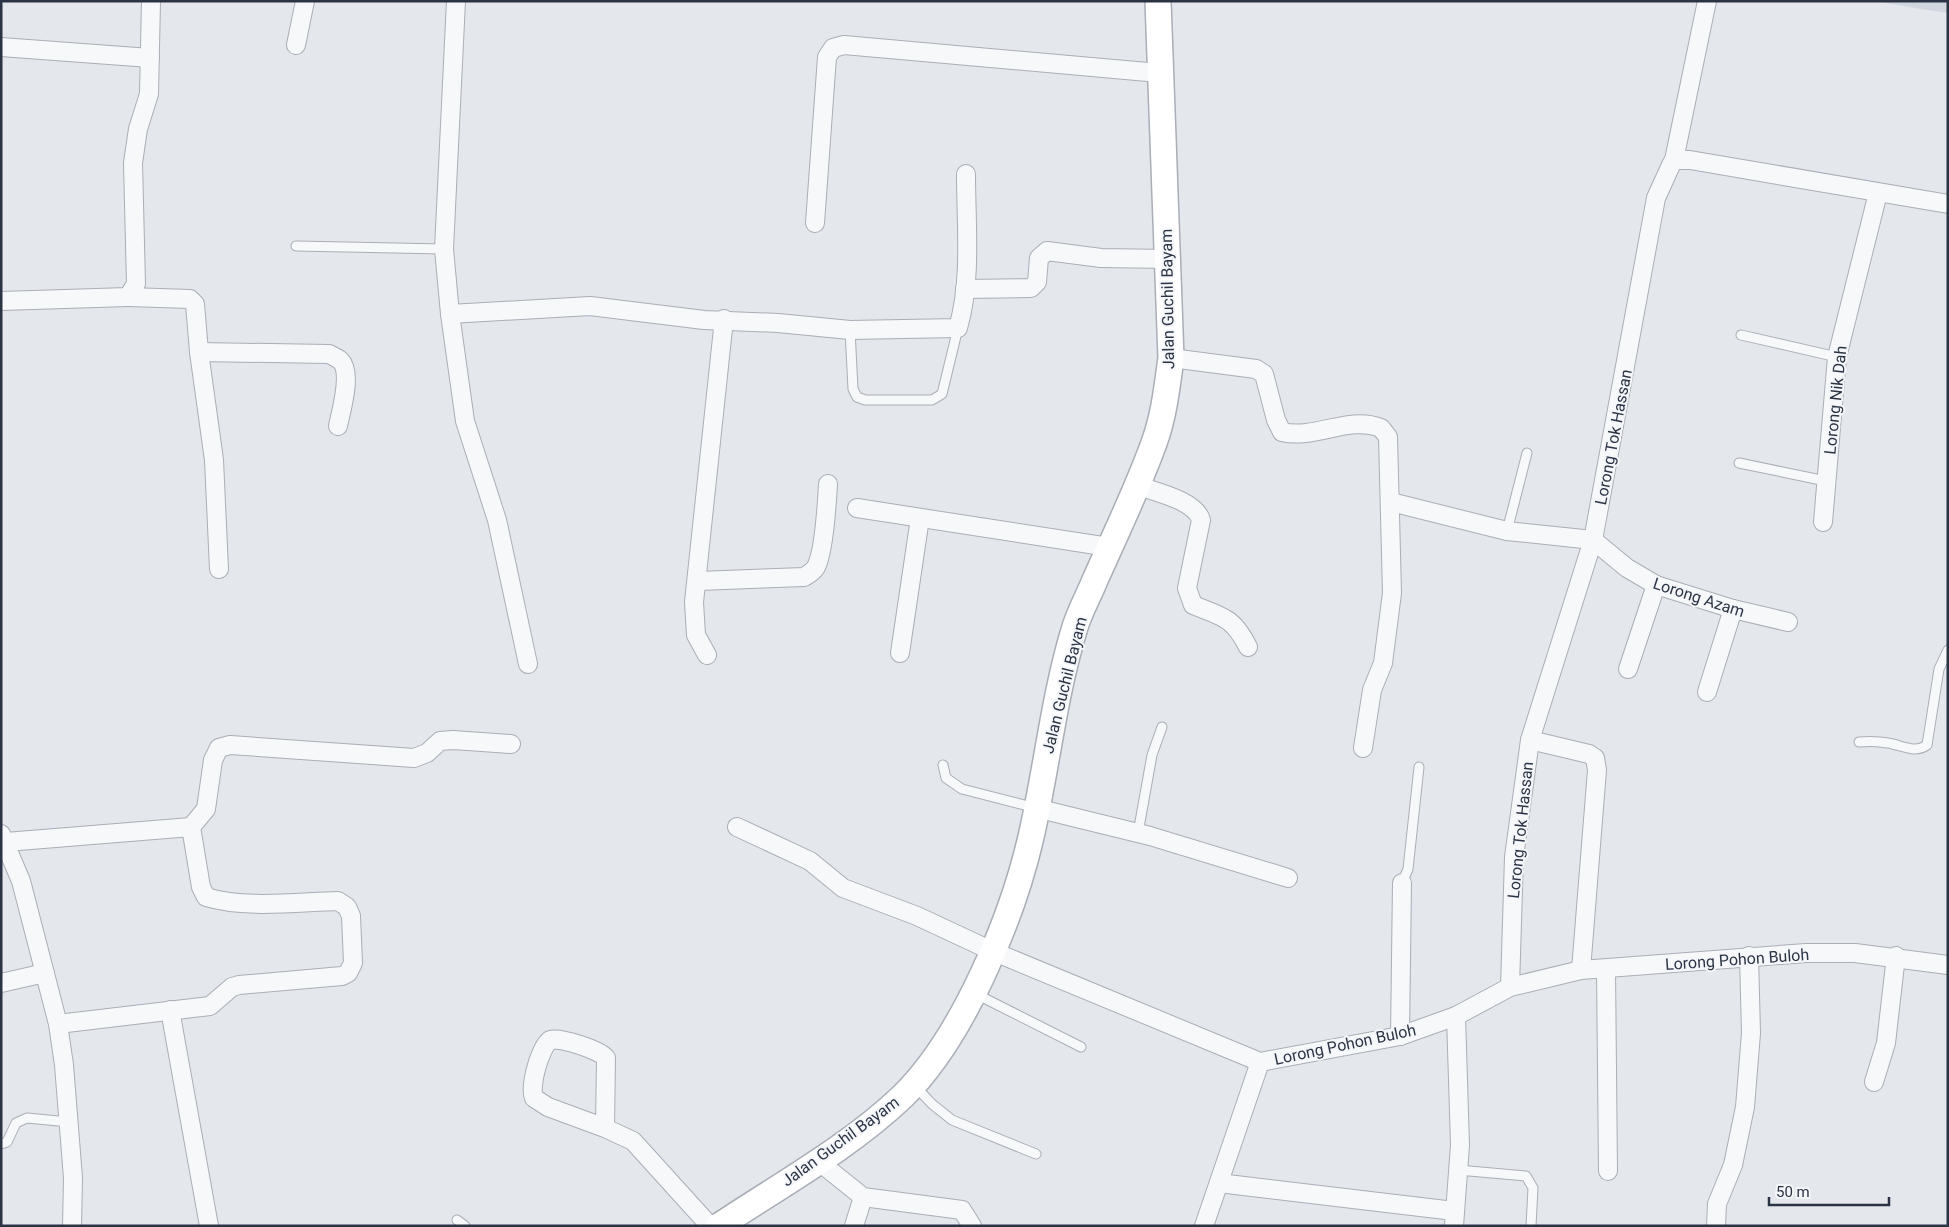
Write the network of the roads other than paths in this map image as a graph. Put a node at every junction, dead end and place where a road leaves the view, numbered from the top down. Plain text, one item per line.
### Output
1 (151, 1) edge
2 (305, 1) edge
3 (456, 1) edge
4 (1158, 1) edge
5 (1707, 1) edge
6 (296, 45) dead end
7 (1, 47) edge
8 (150, 58) junction
9 (1159, 73) junction
10 (1674, 160) junction
11 (966, 174) dead end
12 (1878, 193) junction
13 (1948, 204) edge
14 (815, 223) dead end
15 (296, 246) dead end
16 (444, 249) junction
17 (1168, 259) junction
18 (965, 289) junction
19 (128, 297) junction
20 (1, 301) edge
21 (450, 314) junction
22 (724, 320) junction
23 (958, 328) junction
24 (850, 330) junction
25 (1741, 335) dead end
26 (199, 352) junction
27 (1837, 357) junction
28 (1171, 358) junction
29 (338, 426) dead end
30 (1527, 453) dead end
31 (1739, 463) dead end
32 (1826, 481) junction
33 (828, 484) dead end
34 (1136, 485) junction
35 (1391, 502) junction
36 (858, 508) dead end
37 (920, 518) junction
38 (1823, 522) dead end
39 (1507, 531) junction
40 (1593, 540) junction
41 (1109, 547) junction
42 (219, 569) dead end
43 (698, 580) junction
44 (1656, 584) junction
45 (1732, 610) junction
46 (1788, 622) dead end
47 (1248, 647) dead end
48 (1948, 650) edge
49 (900, 653) dead end
50 (706, 655) dead end
51 (528, 664) dead end
52 (1628, 669) dead end
53 (1708, 692) dead end
54 (1162, 727) dead end
55 (1530, 740) junction
56 (1859, 742) dead end
57 (511, 744) dead end
58 (1363, 748) dead end
59 (943, 765) dead end
60 (1419, 767) dead end
61 (1036, 808) junction
62 (191, 827) junction
63 (737, 827) dead end
64 (1138, 833) junction
65 (4, 838) edge
66 (1288, 878) dead end
67 (1402, 883) joint
68 (992, 951) junction
69 (1749, 956) junction
70 (1896, 956) junction
71 (1948, 965) edge
72 (1581, 970) junction
73 (1606, 970) junction
74 (45, 973) junction
75 (1, 983) edge
76 (1510, 987) junction
77 (973, 992) junction
78 (170, 1010) junction
79 (1456, 1016) junction
80 (58, 1024) junction
81 (1400, 1036) junction
82 (1081, 1047) dead end
83 (1260, 1062) junction
84 (1874, 1082) dead end
85 (913, 1085) junction
86 (69, 1122) junction
87 (605, 1128) junction
88 (1, 1144) edge
89 (1036, 1154) dead end
90 (818, 1161) junction
91 (1458, 1170) junction
92 (1608, 1171) dead end
93 (1219, 1183) junction
94 (863, 1197) junction
95 (1454, 1218) edge
96 (72, 1226) edge
97 (209, 1226) edge
98 (710, 1226) edge
99 (719, 1226) edge
100 (854, 1226) edge
101 (972, 1226) edge
102 (1204, 1226) edge
103 (1531, 1226) edge
104 (1716, 1226) edge

1 - 8 street
2 - 6 street
3 - 16 street
4 - 9 main road, Jalan Guchil Bayam
5 - 10 street, Lorong Tok Hassan
7 - 8 street
8 - 19 street
9 - 14 street
9 - 17 main road, Jalan Guchil Bayam
10 - 12 street
10 - 40 street, Lorong Tok Hassan
11 - 18 street
12 - 13 street
12 - 27 street, Lorong Nik Dah
15 - 16 lane
16 - 21 street
17 - 18 street
17 - 28 main road, Jalan Guchil Bayam
18 - 23 street
19 - 20 street
19 - 26 street
21 - 22 street
21 - 51 street
22 - 24 street
22 - 43 street
23 - 24 street
23 - 24 lane
25 - 27 lane
26 - 29 street
26 - 42 street
27 - 32 street, Lorong Nik Dah
28 - 34 main road, Jalan Guchil Bayam
28 - 35 street
30 - 39 lane
31 - 32 lane
32 - 38 street, Lorong Nik Dah
33 - 43 street
34 - 41 main road, Jalan Guchil Bayam
34 - 47 street
35 - 39 street
35 - 58 street
36 - 37 street
37 - 41 street
37 - 49 street
39 - 40 street
40 - 44 street, Lorong Azam
40 - 55 street, Lorong Tok Hassan
41 - 61 main road, Jalan Guchil Bayam
43 - 50 street
44 - 45 street, Lorong Azam
44 - 52 street
45 - 46 street, Lorong Azam
45 - 53 street
48 - 56 lane
54 - 64 lane
55 - 72 street
55 - 76 street, Lorong Tok Hassan
57 - 62 street
59 - 61 lane
60 - 67 lane
61 - 64 street
61 - 68 main road, Jalan Guchil Bayam
62 - 65 street
62 - 78 street
63 - 68 street, Lorong Pohon Buloh
64 - 66 street
65 - 74 street
67 - 81 street
68 - 77 main road, Jalan Guchil Bayam
68 - 83 street, Lorong Pohon Buloh
69 - 70 street, Lorong Pohon Buloh
69 - 73 street, Lorong Pohon Buloh
69 - 104 street
70 - 71 street, Lorong Pohon Buloh
70 - 84 street
72 - 73 street, Lorong Pohon Buloh
72 - 76 street, Lorong Pohon Buloh
73 - 92 street
74 - 75 street
74 - 80 street
76 - 79 street, Lorong Pohon Buloh
77 - 82 lane
77 - 85 main road, Jalan Guchil Bayam
78 - 80 street
78 - 97 street
79 - 81 street, Lorong Pohon Buloh
79 - 91 street
80 - 86 street
81 - 83 street, Lorong Pohon Buloh
83 - 93 street
85 - 89 lane
85 - 90 main road, Jalan Guchil Bayam
86 - 88 lane
86 - 96 street
87 - 87 street
87 - 98 street
90 - 94 street
90 - 99 main road, Jalan Guchil Bayam
91 - 95 street
91 - 103 lane
93 - 95 street
93 - 102 street
94 - 100 street
94 - 101 street

